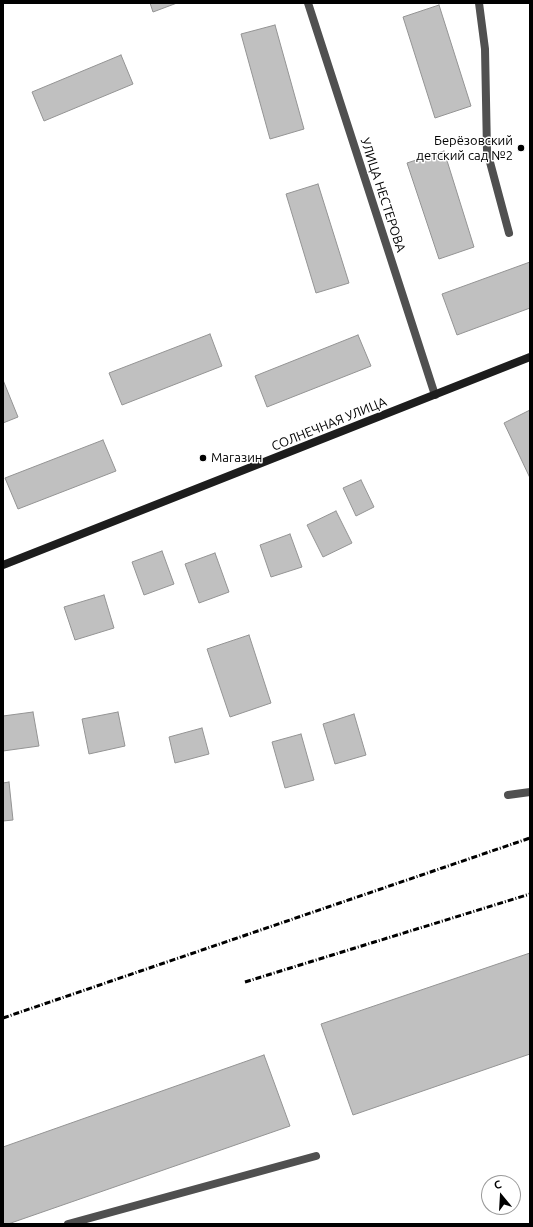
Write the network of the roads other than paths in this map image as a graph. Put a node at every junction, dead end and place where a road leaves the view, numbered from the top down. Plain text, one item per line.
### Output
1 (308, 3) edge
2 (479, 3) edge
3 (508, 233) dead end
4 (530, 357) edge
5 (435, 395) junction
6 (3, 565) edge
7 (530, 792) edge
8 (508, 795) dead end
9 (316, 1156) dead end
10 (68, 1224) edge

1 - 5 street, УЛИЦА НЕСТЕРОВА
2 - 3 street
4 - 5 street, СОЛНЕЧНАЯ УЛИЦА
5 - 6 street, СОЛНЕЧНАЯ УЛИЦА
7 - 8 street
9 - 10 street

